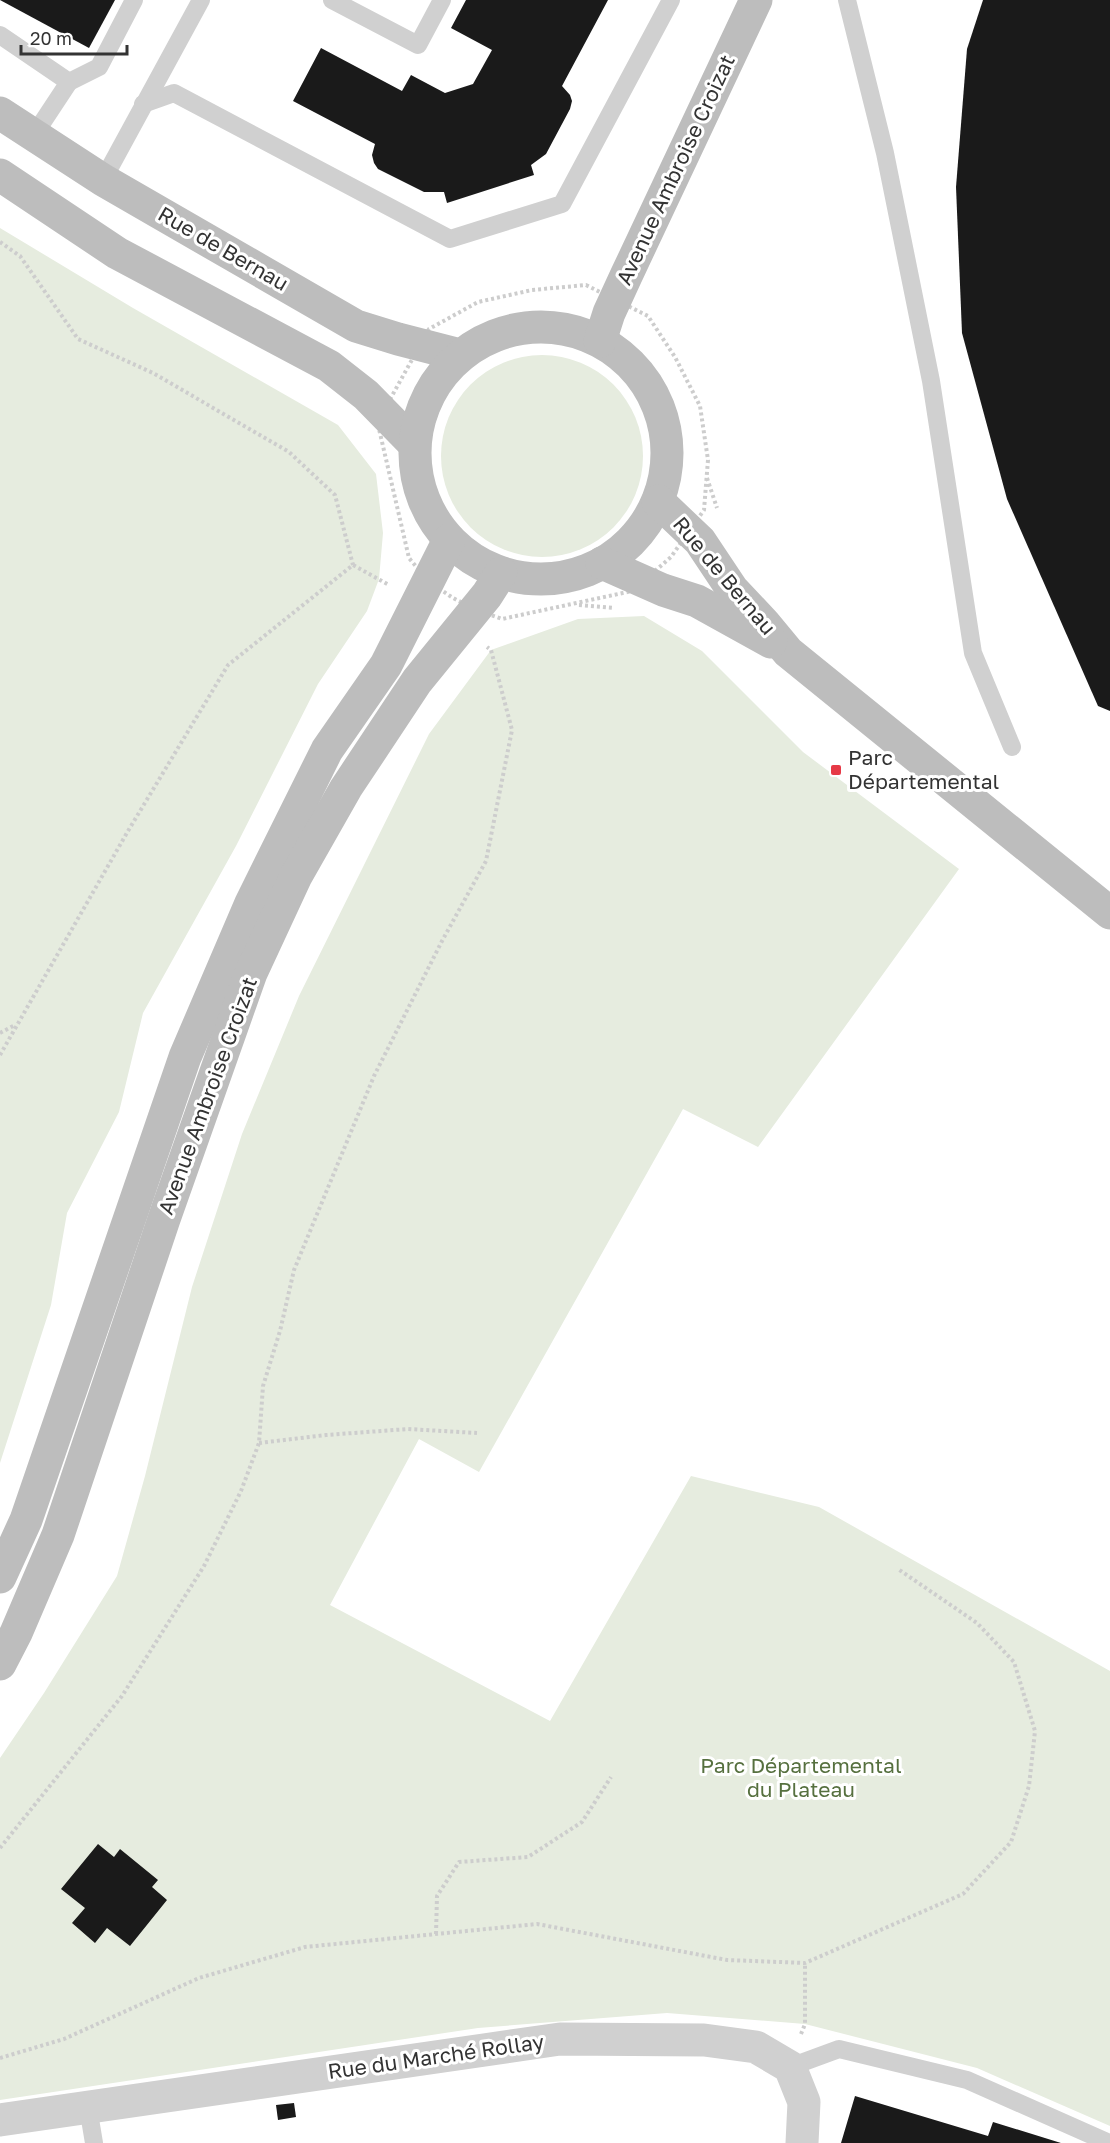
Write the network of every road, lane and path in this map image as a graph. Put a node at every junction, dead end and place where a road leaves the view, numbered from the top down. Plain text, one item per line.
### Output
1 (134, 0) edge
2 (201, 0) edge
3 (333, 0) edge
4 (442, 0) edge
5 (671, 0) edge
6 (756, 0) edge
7 (847, 0) edge
8 (0, 35) edge
9 (69, 82) junction
10 (143, 104) junction
11 (0, 113) edge
12 (34, 135) junction
13 (0, 175) edge
14 (103, 180) junction
15 (0, 242) edge
16 (615, 299) junction
17 (600, 341) junction
18 (420, 345) junction
19 (460, 355) junction
20 (382, 412) junction
21 (414, 444) junction
22 (658, 501) junction
23 (689, 531) junction
24 (449, 540) junction
25 (602, 563) junction
26 (353, 565) junction
27 (501, 573) junction
28 (428, 581) junction
29 (644, 581) junction
30 (389, 585) dead end
31 (474, 609) junction
32 (491, 650) dead end
33 (788, 652) junction
34 (1012, 747) dead end
35 (1110, 913) edge
36 (16, 1024) junction
37 (0, 1033) edge
38 (0, 1055) edge
39 (477, 1433) dead end
40 (259, 1443) junction
41 (898, 1569) dead end
42 (0, 1577) edge
43 (0, 1664) edge
44 (611, 1777) dead end
45 (0, 1848) edge
46 (436, 1934) junction
47 (805, 1963) junction
48 (0, 2058) edge
49 (790, 2067) junction
50 (88, 2107) junction
51 (0, 2120) edge
52 (1107, 2142) edge
53 (94, 2143) edge
54 (802, 2143) edge

1 - 9 lane
2 - 10 lane
3 - 4 lane
5 - 10 lane
6 - 16 street, Avenue Ambroise Croizat
7 - 34 lane
8 - 9 lane
9 - 12 lane
10 - 14 lane
11 - 12 street, Rue de Bernau
12 - 14 street, Rue de Bernau
13 - 20 street
14 - 18 street, Rue de Bernau
15 - 26 path
16 - 17 street, Avenue Ambroise Croizat
16 - 18 path
16 - 23 path
17 - 19 street
17 - 22 street
18 - 19 street, Rue de Bernau
18 - 20 path
19 - 21 street
20 - 21 street
20 - 28 path
21 - 24 street
22 - 23 street, Rue de Bernau
22 - 25 street
23 - 29 path
23 - 33 street, Rue de Bernau
24 - 27 street
24 - 28 street, Avenue Ambroise Croizat
25 - 27 street
25 - 29 street, Rue de Bernau
26 - 30 path
26 - 36 path
27 - 31 street, Avenue Ambroise Croizat
28 - 31 path
28 - 42 street, Avenue Ambroise Croizat
29 - 31 path
29 - 33 street, Rue de Bernau
31 - 43 street, Avenue Ambroise Croizat
32 - 40 path
33 - 35 street, Rue de Bernau
36 - 37 path
36 - 38 path
39 - 40 path
40 - 45 path
41 - 47 path
44 - 46 path
46 - 47 path
46 - 48 path
47 - 49 path
49 - 50 street, Rue du Marché Rollay
49 - 52 lane
49 - 54 street
50 - 51 street, Rue du Marché Rollay
50 - 53 lane

